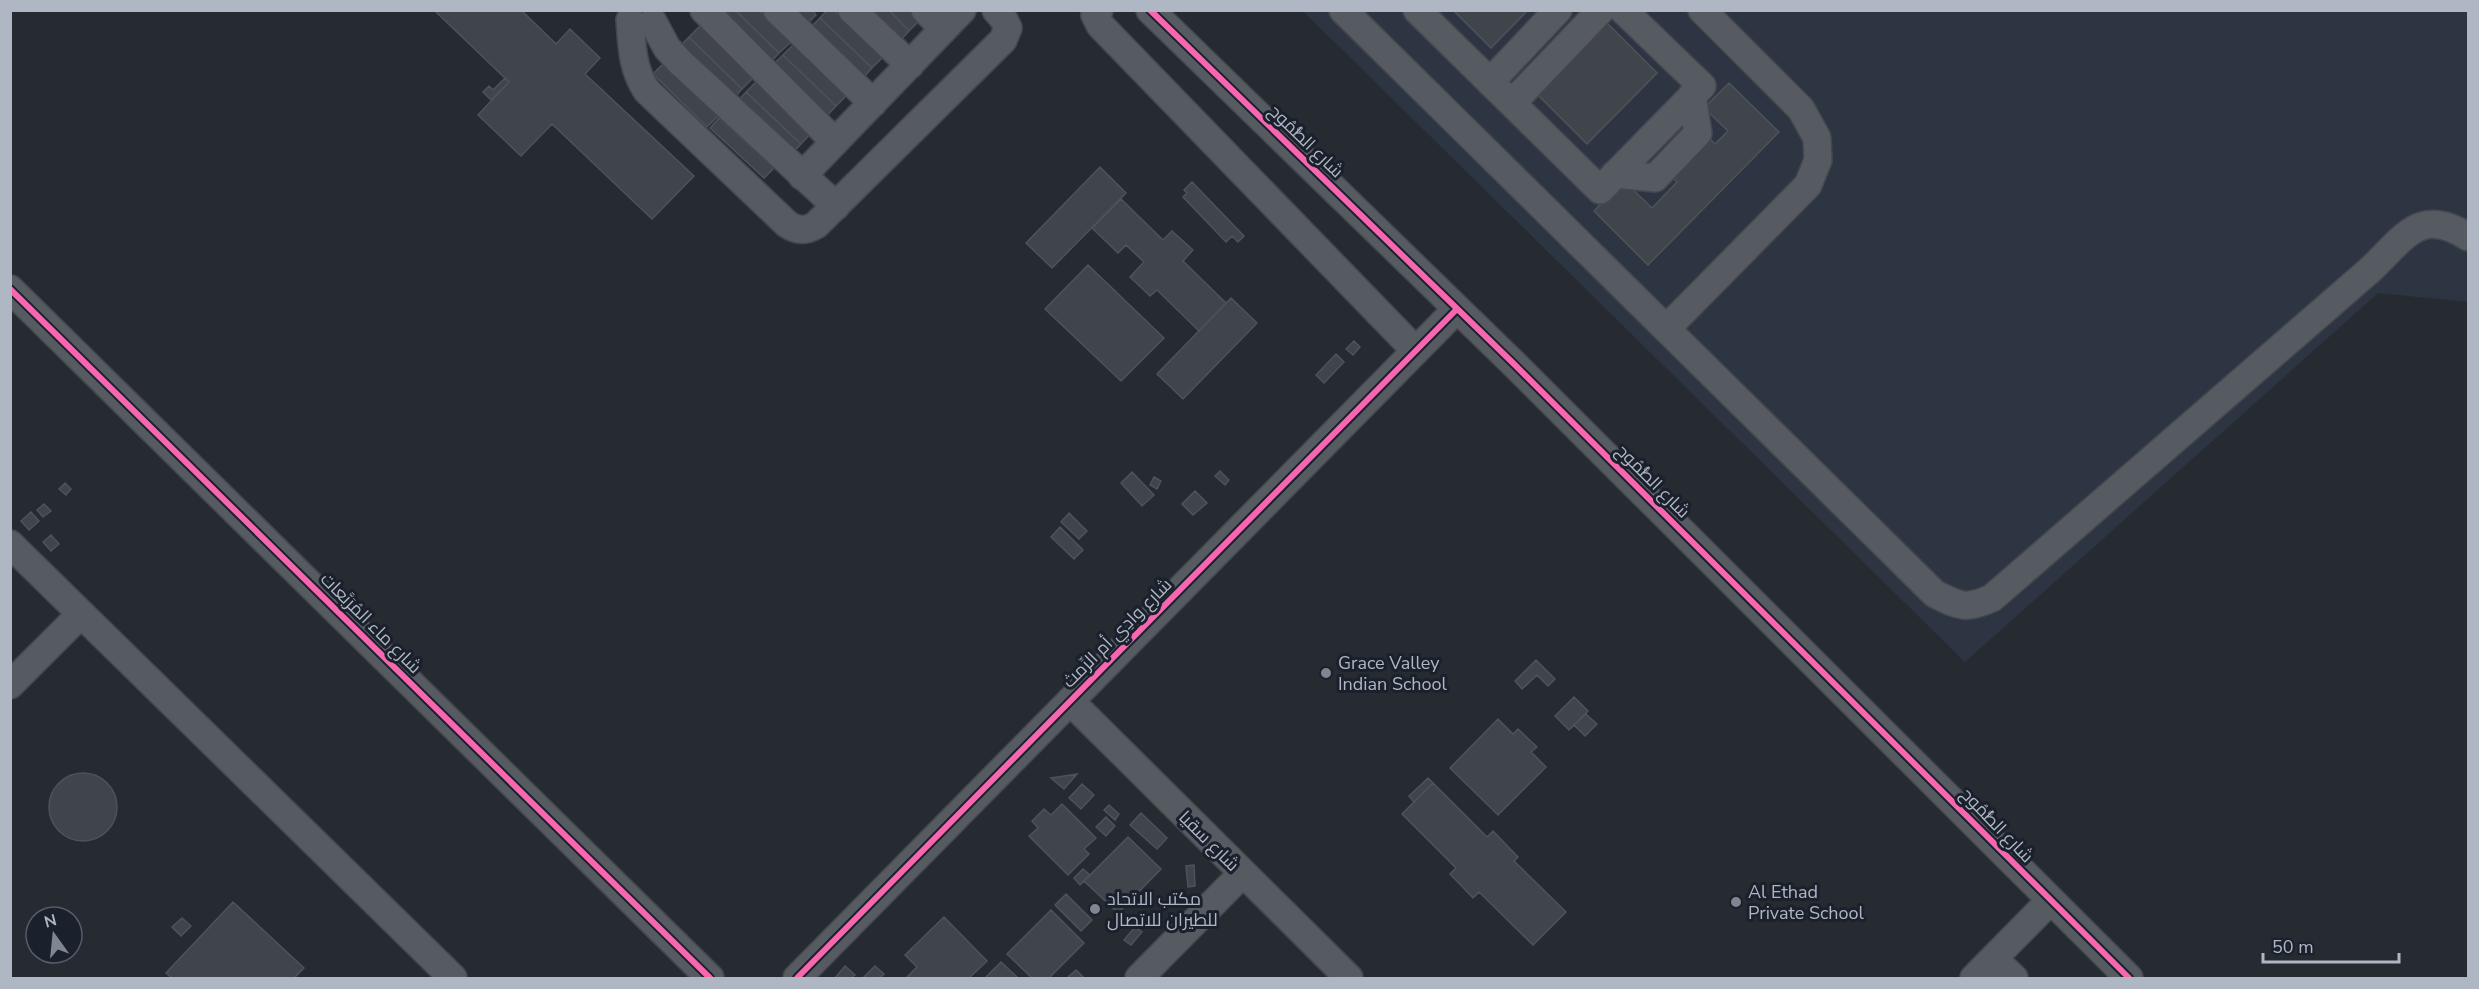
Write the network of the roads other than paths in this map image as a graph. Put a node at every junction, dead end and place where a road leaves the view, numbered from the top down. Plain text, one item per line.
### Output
1 (704, 10) edge
2 (777, 10) edge
3 (852, 10) edge
4 (924, 10) edge
5 (996, 10) edge
6 (1099, 10) edge
7 (1150, 10) edge
8 (1343, 10) edge
9 (1418, 10) edge
10 (1558, 10) edge
11 (1601, 10) edge
12 (1623, 10) edge
13 (1702, 10) edge
14 (643, 16) edge
15 (953, 20) edge
16 (910, 65) junction
17 (1490, 82) junction
18 (873, 103) junction
19 (1512, 103) junction
20 (835, 142) junction
21 (802, 176) junction
22 (836, 206) junction
23 (2469, 237) edge
24 (10, 289) edge
25 (1457, 309) junction
26 (1667, 328) junction
27 (1414, 350) junction
28 (10, 544) edge
29 (81, 614) junction
30 (10, 685) edge
31 (1070, 701) junction
32 (1242, 874) junction
33 (2050, 901) junction
34 (1994, 959) junction
35 (453, 978) edge
36 (710, 978) edge
37 (797, 978) edge
38 (1139, 978) edge
39 (1349, 978) edge
40 (1974, 978) edge
41 (2014, 978) edge
42 (2129, 978) edge

1 - 20 street
2 - 18 street
3 - 16 street
4 - 15 street
5 - 22 street
6 - 27 street
7 - 25 street, شارع الطُّمُوح
8 - 26 street
9 - 17 street
10 - 17 street
11 - 19 street
12 - 19 street
13 - 26 street
14 - 21 street
14 - 22 street
15 - 16 street
16 - 18 street
17 - 19 street
18 - 20 street
20 - 21 street
21 - 22 street
23 - 26 street
24 - 36 street, شارع ماء المُرَبَّعات
25 - 27 street, شارع وادِي أم الرِّمث
25 - 33 street, شارع الطُّمُوح
27 - 31 street, شارع وادِي أم الرِّمث
28 - 29 street
29 - 30 street
29 - 35 street
31 - 32 street, شارع سقيا
31 - 37 street, شارع وادِي أم الرِّمث
32 - 38 street
32 - 39 street, شارع سقيا
33 - 34 street
33 - 42 street, شارع الطُّمُوح
34 - 40 street
34 - 41 street

